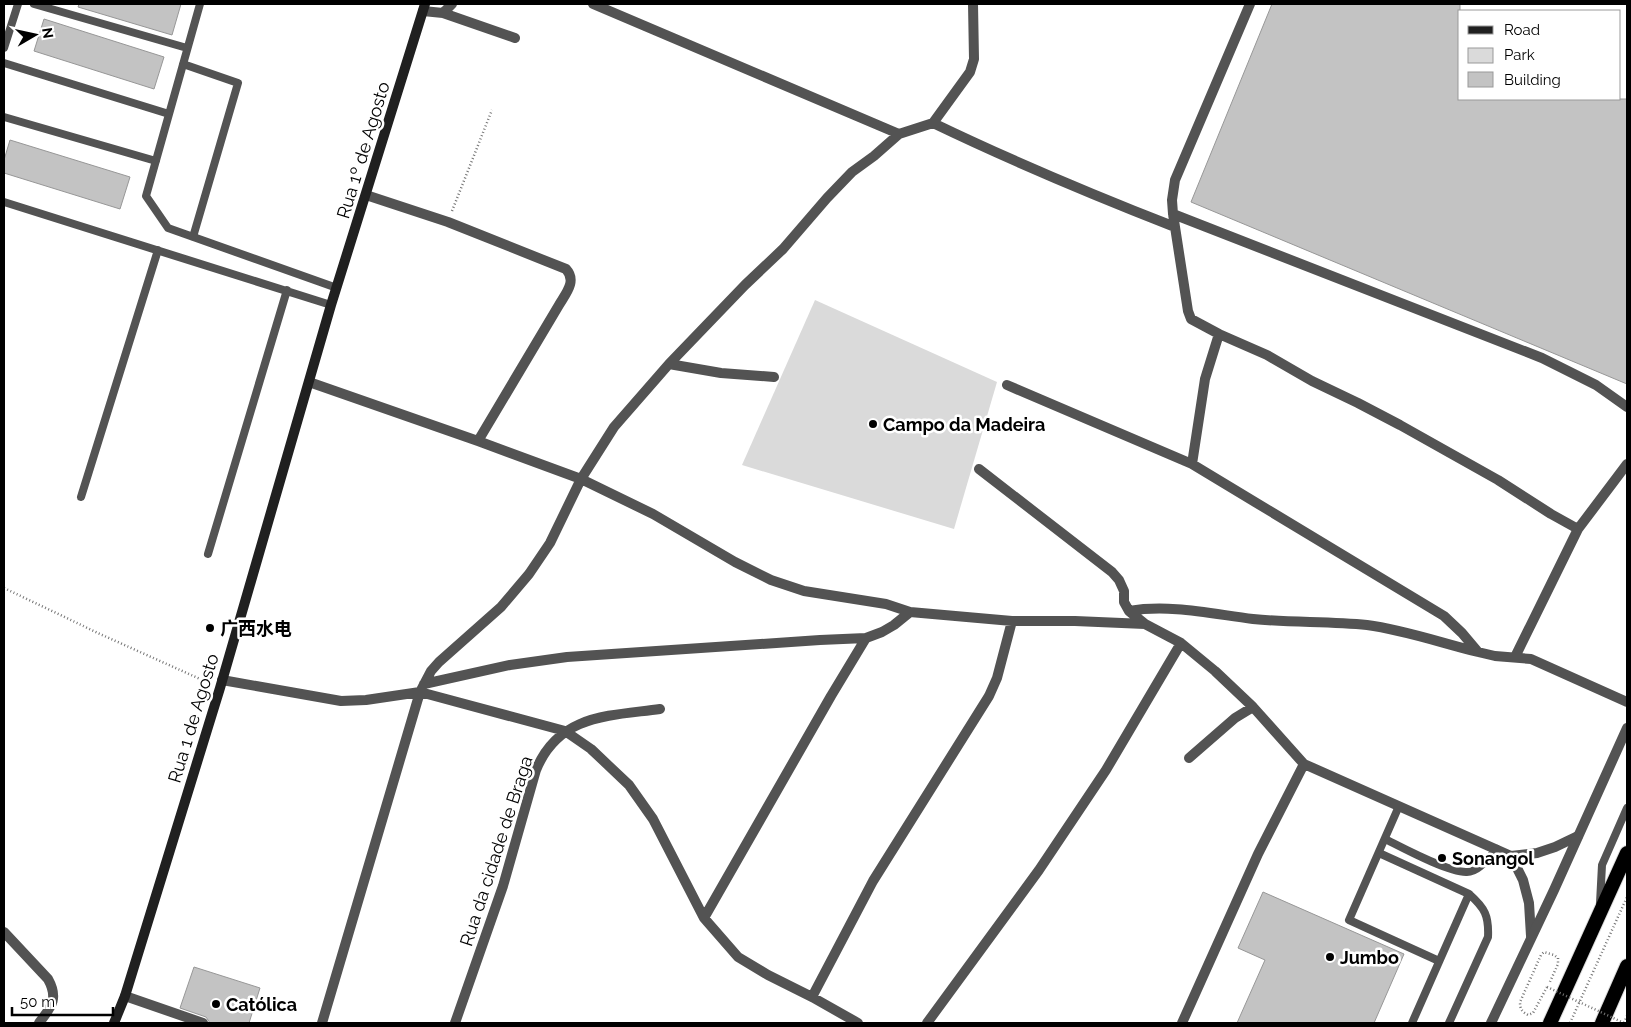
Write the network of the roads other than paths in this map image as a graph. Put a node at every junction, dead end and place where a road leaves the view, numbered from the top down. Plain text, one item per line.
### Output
1 (18, 4) edge
2 (34, 4) edge
3 (200, 4) edge
4 (452, 4) edge
5 (593, 4) edge
6 (973, 4) edge
7 (1250, 4) edge
8 (424, 7) edge
9 (443, 13) junction
10 (515, 38) dead end
11 (4, 48) edge
12 (187, 48) junction
13 (4, 63) edge
14 (183, 64) junction
15 (169, 114) junction
16 (4, 117) edge
17 (933, 124) junction
18 (899, 134) junction
19 (156, 161) junction
20 (366, 195) junction
21 (4, 202) edge
22 (1173, 214) junction
23 (1175, 227) junction
24 (193, 237) junction
25 (158, 250) junction
26 (338, 288) junction
27 (286, 290) junction
28 (332, 305) junction
29 (1219, 334) junction
30 (669, 364) junction
31 (774, 377) dead end
32 (309, 382) junction
33 (1007, 386) dead end
34 (1627, 407) edge
35 (478, 440) junction
36 (1192, 464) junction
37 (1627, 464) edge
38 (980, 469) dead end
39 (581, 479) junction
40 (81, 497) dead end
41 (1578, 529) junction
42 (208, 554) dead end
43 (1129, 611) junction
44 (910, 612) junction
45 (1012, 621) junction
46 (1145, 624) junction
47 (866, 638) junction
48 (1181, 643) junction
49 (1478, 652) junction
50 (1516, 657) junction
51 (221, 684) junction
52 (422, 688) junction
53 (1627, 702) edge
54 (1253, 707) junction
55 (660, 709) dead end
56 (1627, 728) edge
57 (565, 731) junction
58 (1189, 758) dead end
59 (1304, 764) junction
60 (1399, 806) junction
61 (1627, 808) edge
62 (1578, 836) junction
63 (1385, 839) junction
64 (1497, 849) junction
65 (1379, 853) junction
66 (1627, 853) edge
67 (1511, 856) junction
68 (1469, 894) junction
69 (1600, 914) junction
70 (704, 918) junction
71 (4, 932) edge
72 (1531, 936) junction
73 (1439, 961) junction
74 (1627, 966) edge
75 (125, 996) junction
76 (812, 997) junction
77 (39, 1023) edge
78 (114, 1023) edge
79 (203, 1023) edge
80 (322, 1023) edge
81 (455, 1023) edge
82 (858, 1023) edge
83 (927, 1023) edge
84 (1182, 1023) edge
85 (1412, 1023) edge
86 (1449, 1023) edge
87 (1491, 1023) edge
88 (1550, 1023) edge
89 (1602, 1023) edge

1 - 11 lane
2 - 12 lane
3 - 12 lane
4 - 9 street
5 - 18 street
6 - 17 street
7 - 22 street
8 - 9 street
8 - 20 main road, Rua 1º de Agosto
9 - 10 street
12 - 14 lane
13 - 15 lane
14 - 15 lane
14 - 24 lane
15 - 19 lane
16 - 19 lane
17 - 18 street
17 - 23 street
18 - 30 street
19 - 24 lane
20 - 26 main road, Rua 1º de Agosto
20 - 35 street
21 - 25 lane
22 - 23 street
22 - 34 street
23 - 29 street
24 - 26 lane
25 - 27 lane
25 - 40 lane
26 - 28 main road, Rua 1º de Agosto
27 - 28 lane
27 - 42 lane
28 - 32 main road, Rua 1 de Agosto
29 - 36 street
29 - 41 street
30 - 31 street
30 - 39 street
32 - 35 street
32 - 51 main road, Rua 1 de Agosto
33 - 36 street
35 - 39 street
36 - 49 street
37 - 41 street
38 - 43 street
39 - 44 street
39 - 52 street
41 - 50 street
43 - 46 street
43 - 49 street
44 - 45 street
44 - 47 street
45 - 46 street
45 - 76 street
46 - 48 street
47 - 52 street
47 - 70 street
48 - 54 street
48 - 83 street
49 - 50 street
50 - 53 street
51 - 52 street
51 - 75 main road, Rua 1 de Agosto
52 - 57 street
52 - 80 street
54 - 58 street
54 - 59 street
55 - 57 street, Rua da cidade de Braga
56 - 62 street
57 - 70 street
57 - 81 street, Rua da cidade de Braga
59 - 60 street
59 - 84 street
60 - 63 lane
60 - 64 street
61 - 69 lane
62 - 67 street
62 - 72 street
63 - 64 lane
63 - 65 lane
64 - 67 street
65 - 68 lane
65 - 73 lane
66 - 69 highway
67 - 72 street
68 - 73 lane
68 - 86 lane
69 - 88 highway
70 - 76 street
71 - 77 street
72 - 87 street
73 - 85 lane
74 - 89 highway
75 - 78 main road, Rua 1 de Agosto
75 - 79 street
76 - 82 street

